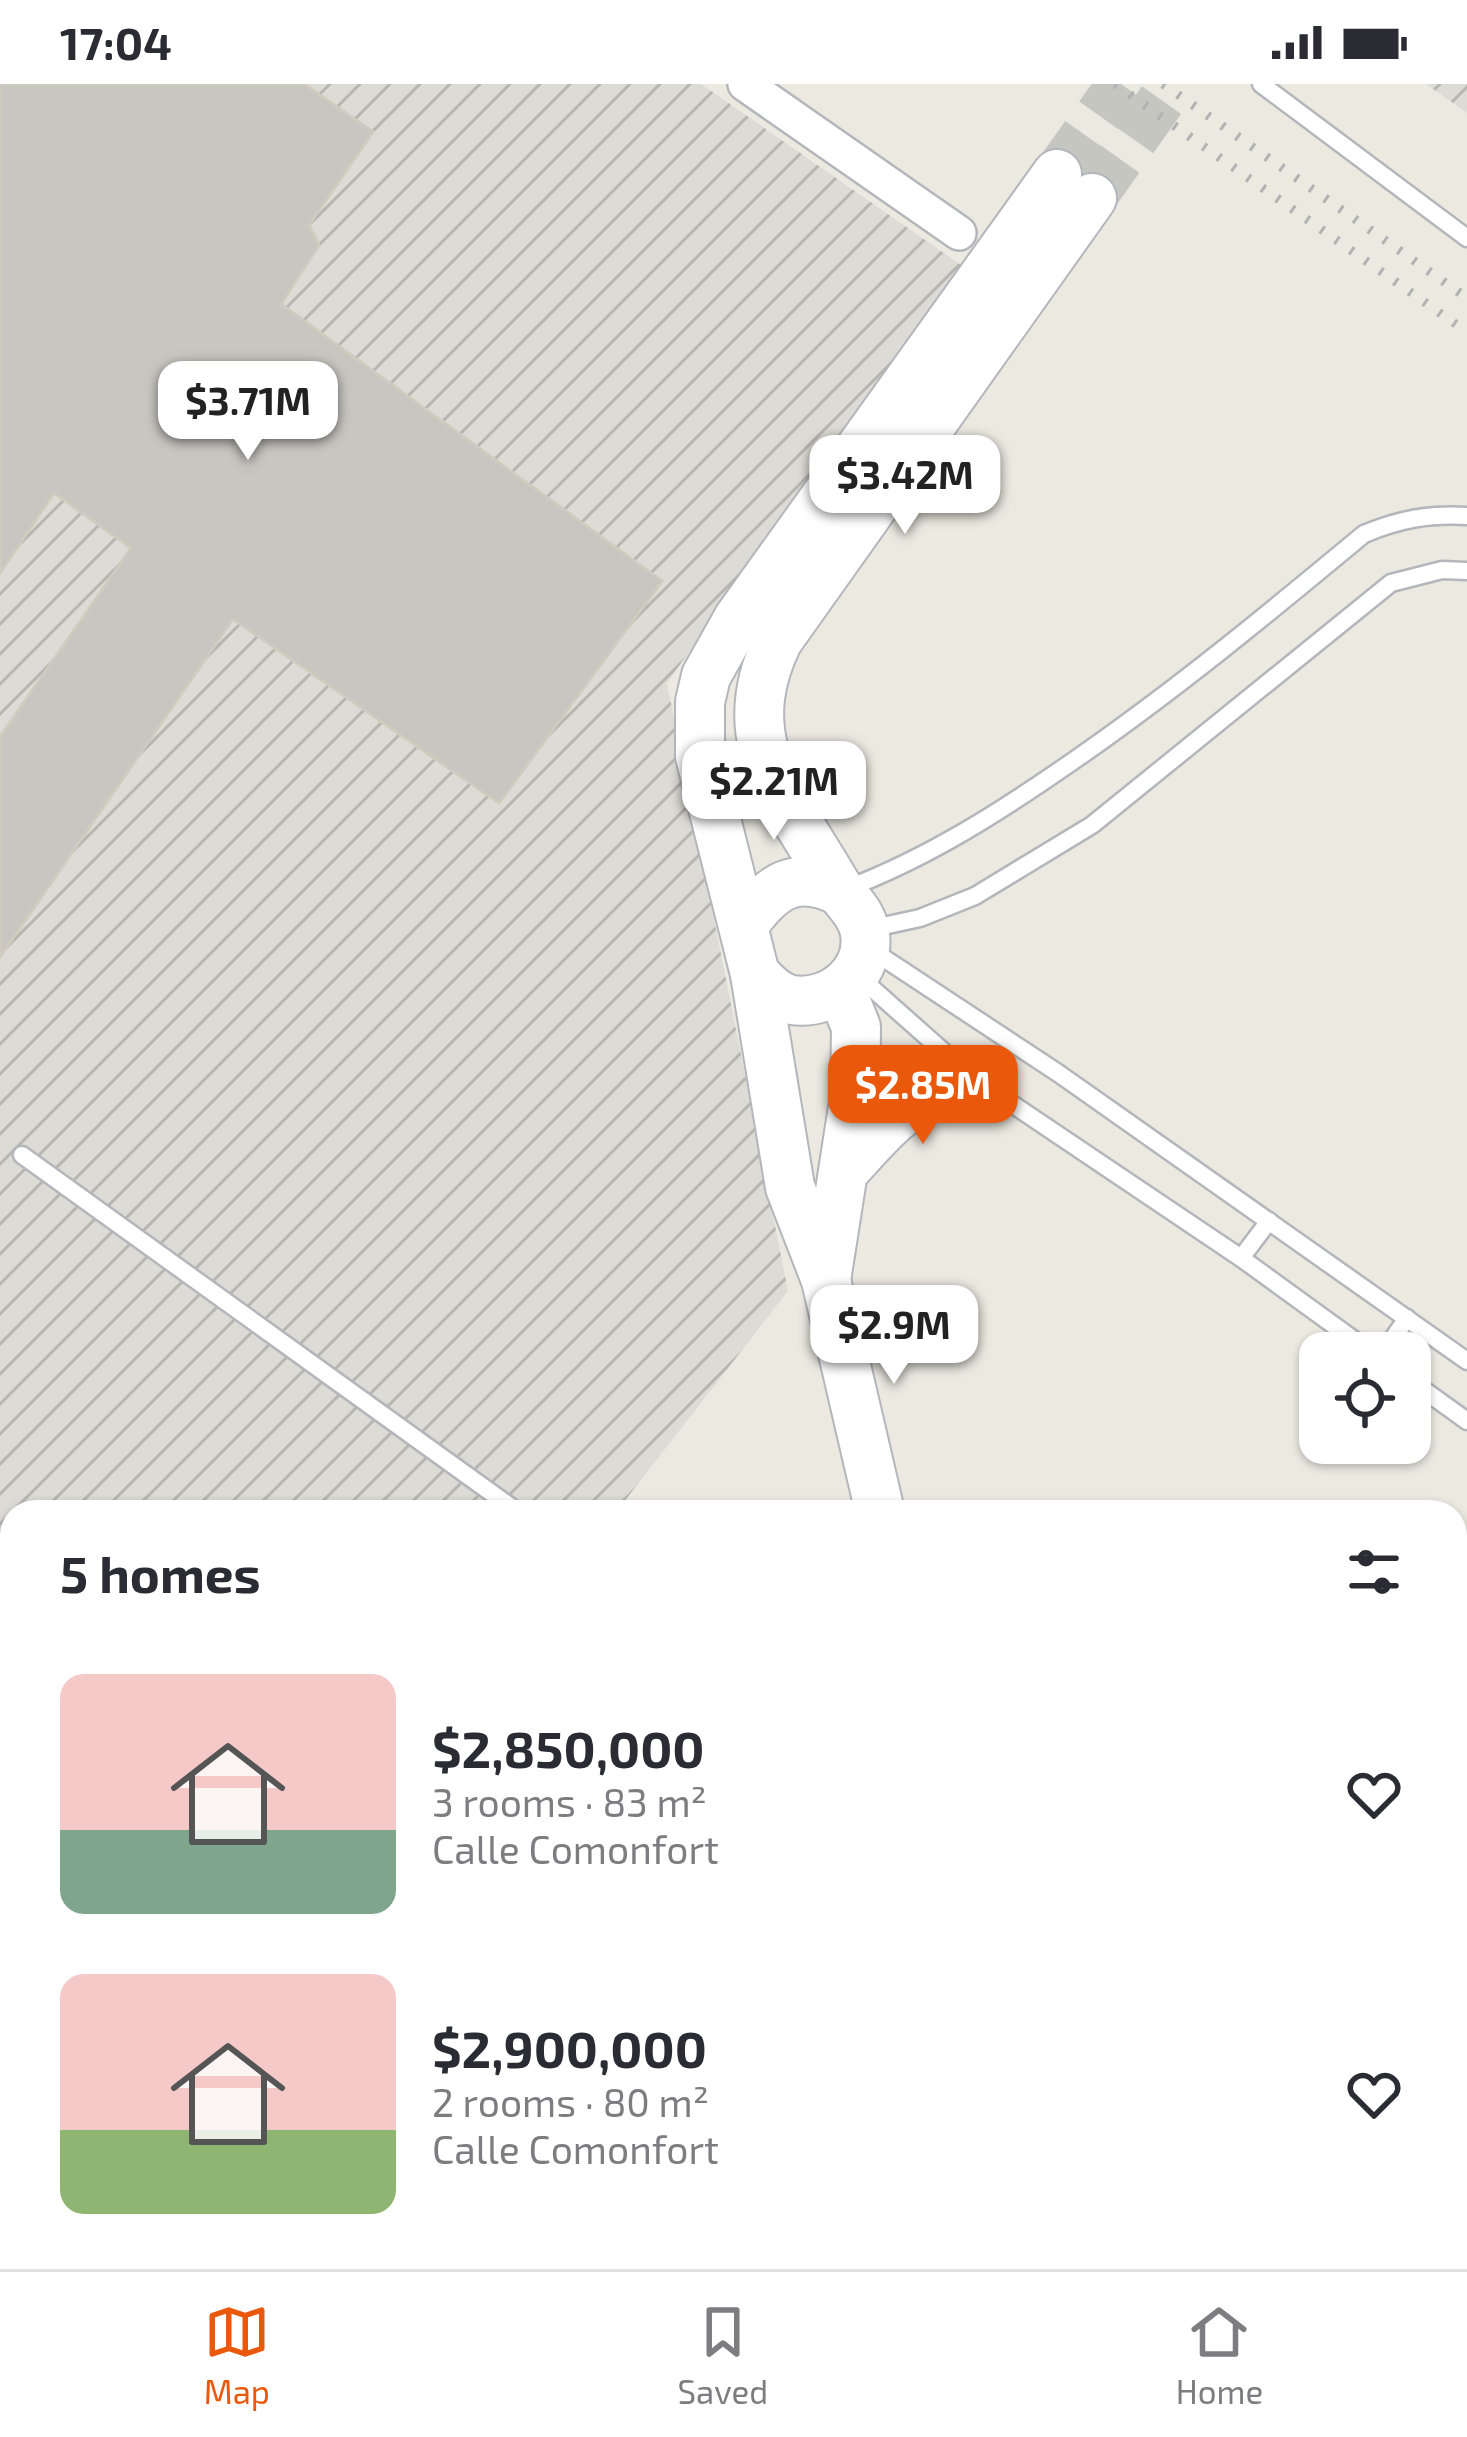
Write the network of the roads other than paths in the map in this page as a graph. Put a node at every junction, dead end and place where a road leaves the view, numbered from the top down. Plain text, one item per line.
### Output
1 (745, 84) edge
2 (1261, 84) edge
3 (959, 233) dead end
4 (1467, 238) edge
5 (1467, 516) edge
6 (1467, 571) edge
7 (745, 923) junction
8 (853, 946) junction
9 (755, 974) junction
10 (972, 1077) junction
11 (22, 1155) dead end
12 (844, 1171) junction
13 (1269, 1221) junction
14 (1241, 1258) junction
15 (826, 1280) junction
16 (1406, 1318) junction
17 (1343, 1332) edge
18 (1396, 1332) edge
19 (1467, 1361) edge
20 (1431, 1395) edge
21 (1467, 1421) edge
22 (501, 1500) edge
23 (877, 1500) edge

1 - 3 street
2 - 4 lane
5 - 8 lane
6 - 8 lane
7 - 8 main road
7 - 8 main road
7 - 9 main road
8 - 9 main road
8 - 10 lane
8 - 12 main road
8 - 13 lane
9 - 15 main road
10 - 12 main road
10 - 14 lane
11 - 22 lane
12 - 15 main road
13 - 14 lane
13 - 16 lane
14 - 17 lane
15 - 23 main road
16 - 18 lane
16 - 19 lane
20 - 21 lane

